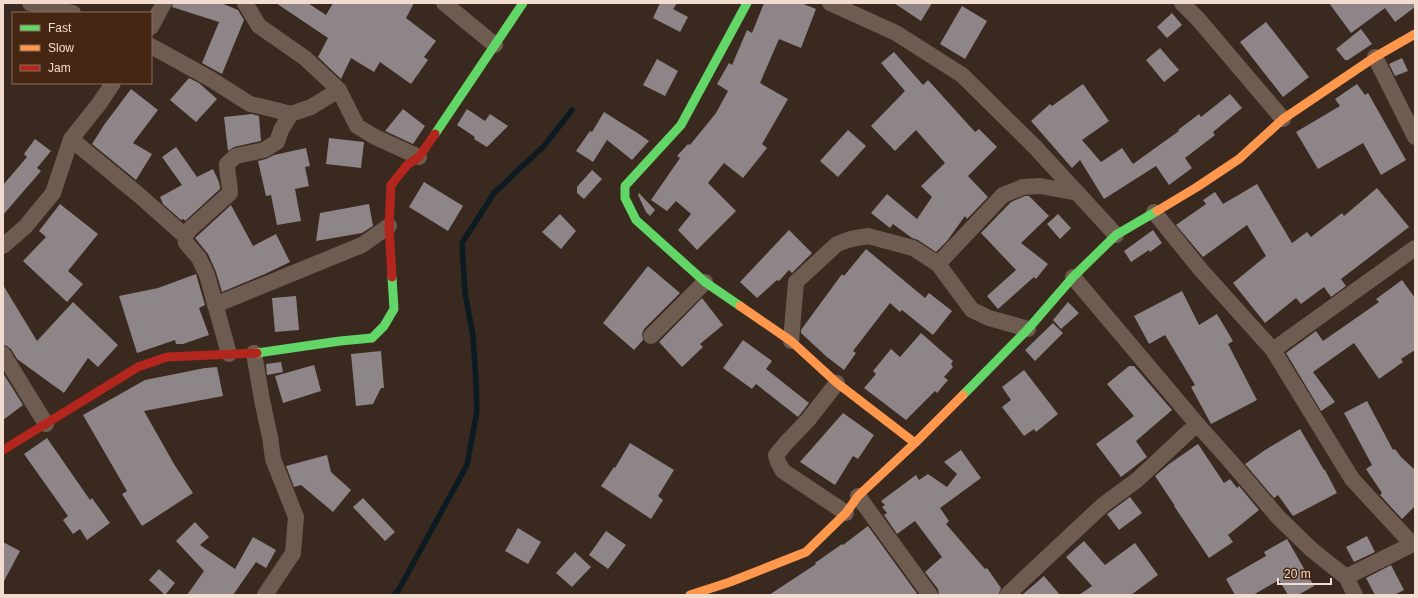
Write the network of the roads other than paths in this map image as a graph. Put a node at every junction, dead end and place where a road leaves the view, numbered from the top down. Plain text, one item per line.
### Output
1 (30, 3) edge
2 (164, 3) edge
3 (245, 3) edge
4 (444, 3) edge
5 (523, 3) edge
6 (747, 3) edge
7 (830, 3) edge
8 (1182, 3) edge
9 (69, 12) edge
10 (152, 25) edge
11 (1415, 34) edge
12 (495, 45) junction
13 (152, 47) edge
14 (1375, 57) junction
15 (112, 84) edge
16 (339, 90) junction
17 (291, 114) junction
18 (1283, 119) junction
19 (1415, 137) edge
20 (71, 139) junction
21 (419, 157) junction
22 (1078, 193) junction
23 (1154, 212) junction
24 (389, 226) junction
25 (1116, 235) junction
26 (184, 236) junction
27 (3, 246) edge
28 (1415, 248) edge
29 (938, 264) junction
30 (1072, 277) junction
31 (705, 282) junction
32 (215, 305) junction
33 (1028, 329) junction
34 (651, 336) dead end
35 (791, 341) junction
36 (1273, 350) junction
37 (254, 353) junction
38 (3, 354) edge
39 (229, 354) junction
40 (837, 384) junction
41 (46, 424) junction
42 (1197, 424) junction
43 (915, 443) junction
44 (3, 450) edge
45 (858, 496) junction
46 (846, 513) junction
47 (1414, 544) edge
48 (1349, 589) edge
49 (265, 595) edge
50 (690, 595) edge
51 (930, 595) edge
52 (1007, 595) edge

1 - 9 street
2 - 10 street
3 - 16 street
4 - 12 street
5 - 12 street
6 - 31 street
7 - 22 street
8 - 18 street
11 - 14 street
12 - 21 street
13 - 17 street
14 - 18 street
14 - 19 street
15 - 20 street
16 - 17 street
16 - 21 street
17 - 26 street
18 - 23 street
20 - 26 street
20 - 27 street
21 - 24 street
22 - 25 street
22 - 29 street
23 - 25 street
23 - 36 street
24 - 32 street
24 - 37 street
25 - 30 street
26 - 32 street
28 - 36 street
29 - 33 street
29 - 35 street
30 - 33 street
30 - 42 street
31 - 34 street
31 - 35 street
32 - 39 street
33 - 43 street
35 - 40 street
36 - 47 street
37 - 39 street
37 - 49 street
38 - 41 street
39 - 41 street
40 - 43 street
40 - 46 street
41 - 44 street
42 - 48 street
42 - 52 street
43 - 45 street
45 - 46 street
45 - 51 street
46 - 50 street
47 - 48 street

